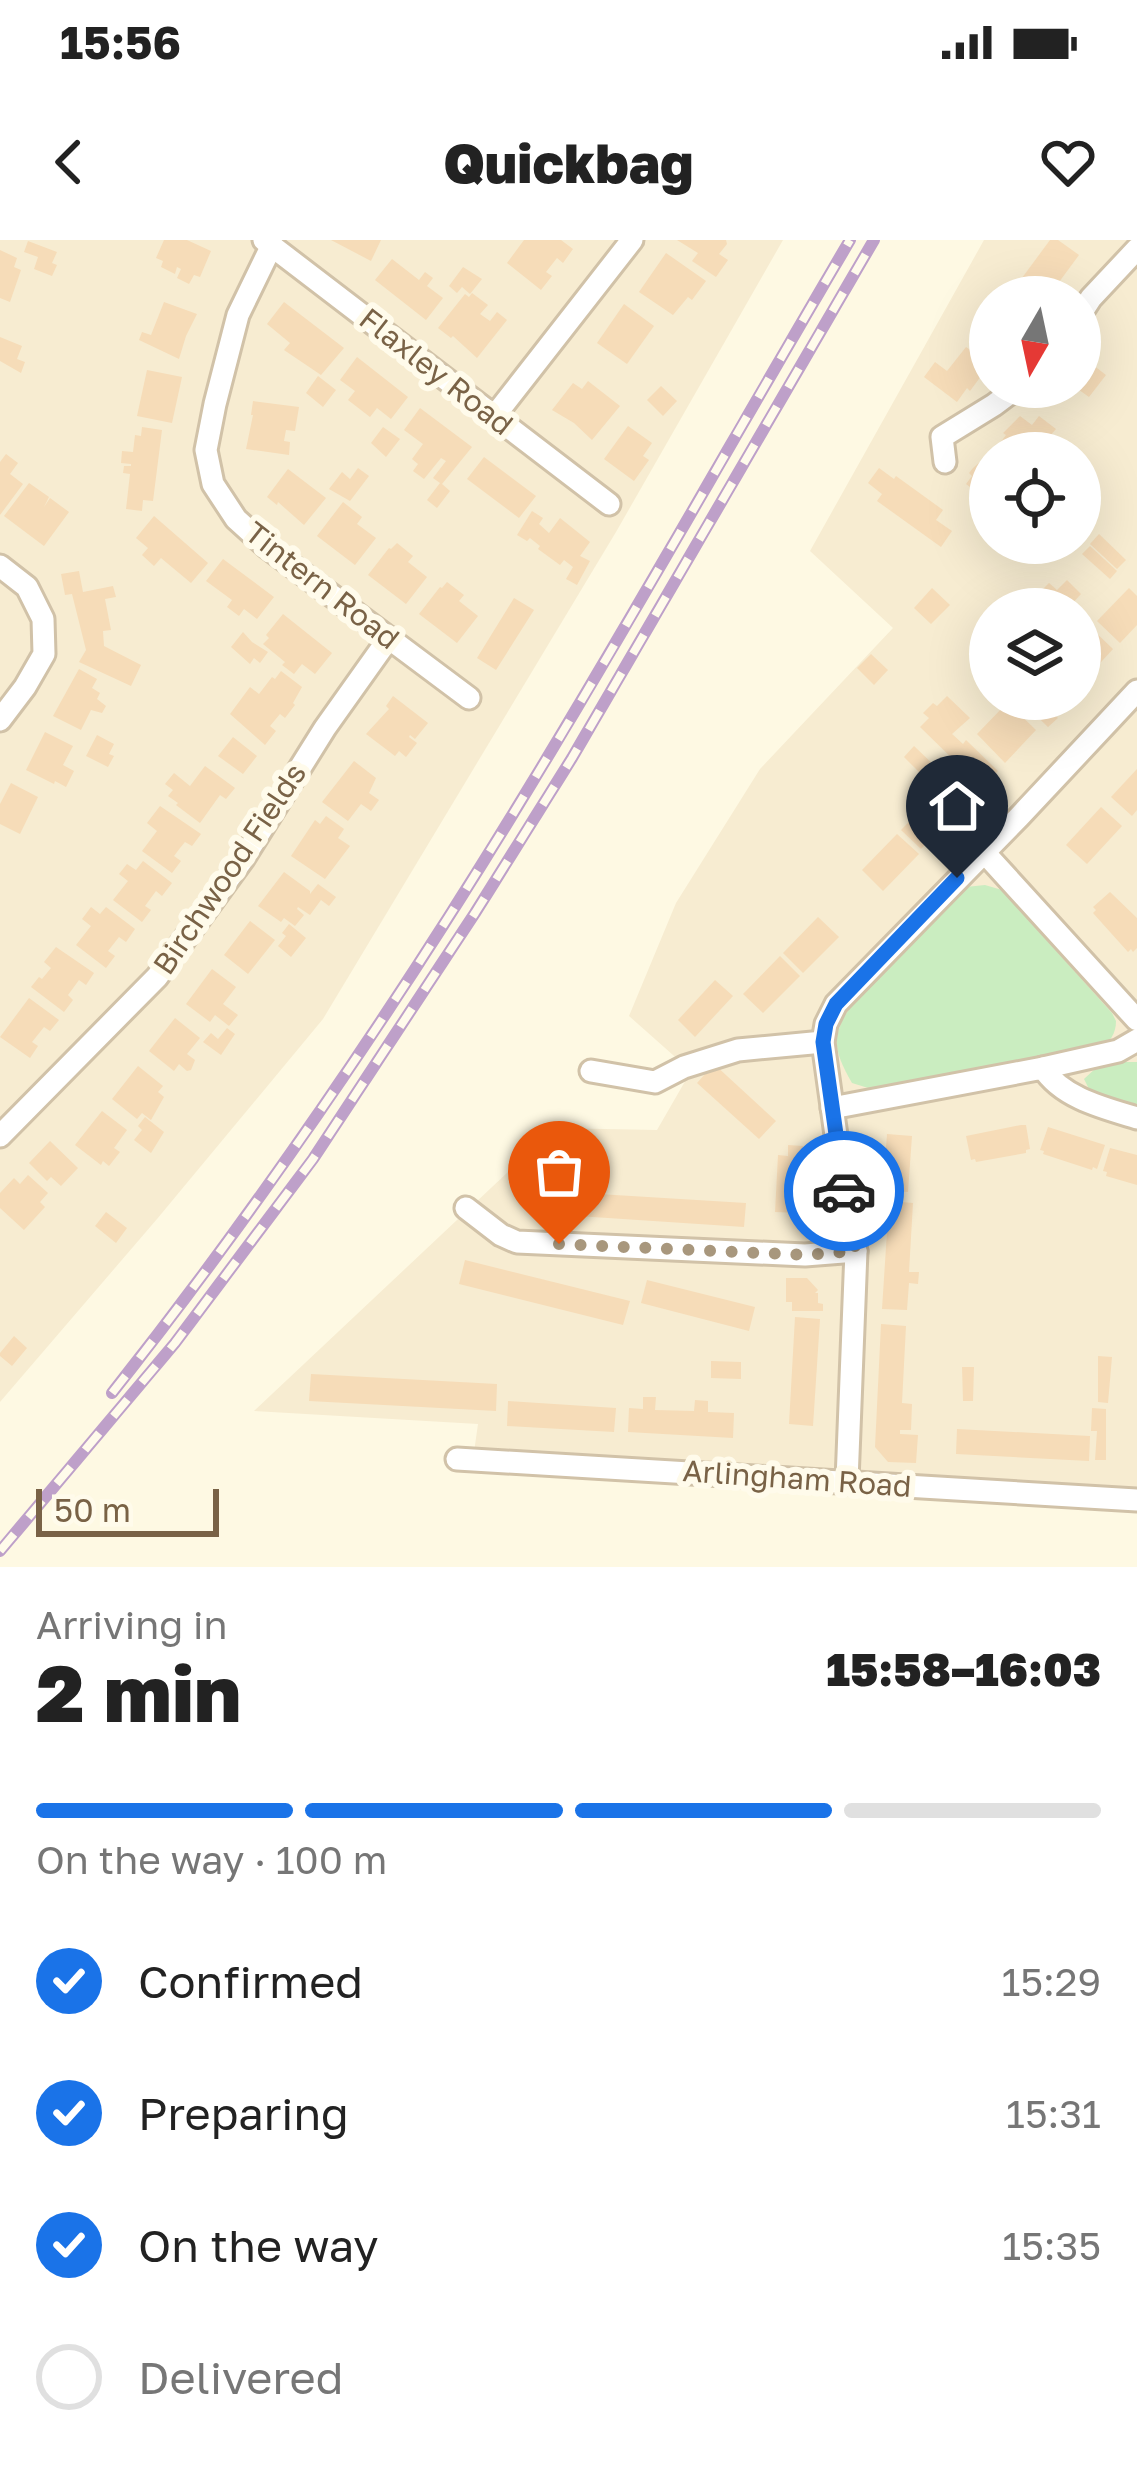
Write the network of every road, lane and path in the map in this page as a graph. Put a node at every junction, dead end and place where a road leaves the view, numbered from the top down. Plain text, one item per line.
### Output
1 (632, 240) edge
2 (268, 242) edge
3 (1137, 249) edge
4 (1101, 287) edge
5 (987, 408) edge
6 (494, 418) junction
7 (945, 461) dead end
8 (609, 504) dead end
9 (0, 566) edge
10 (389, 638) junction
11 (1137, 691) edge
12 (470, 698) dead end
13 (0, 720) edge
14 (983, 851) junction
15 (1137, 1020) edge
16 (824, 1033) junction
17 (1137, 1040) edge
18 (1042, 1068) junction
19 (591, 1071) dead end
20 (832, 1108) junction
21 (1137, 1118) edge
22 (0, 1136) edge
23 (466, 1208) dead end
24 (856, 1251) junction
25 (457, 1459) dead end
26 (847, 1481) junction
27 (1137, 1500) edge

1 - 6 street
2 - 6 street, Flaxley Road
2 - 10 street, Tintern Road
3 - 4 street
5 - 7 street
6 - 8 street, Flaxley Road
9 - 13 street
10 - 12 street, Tintern Road
10 - 22 street, Birchwood Fields
11 - 14 street
14 - 15 street
14 - 16 street
16 - 19 street
16 - 20 street
17 - 18 street
18 - 20 street
18 - 21 street
20 - 24 street
23 - 24 street
24 - 26 street
25 - 26 street, Arlingham Road
26 - 27 street, Arlingham Road

